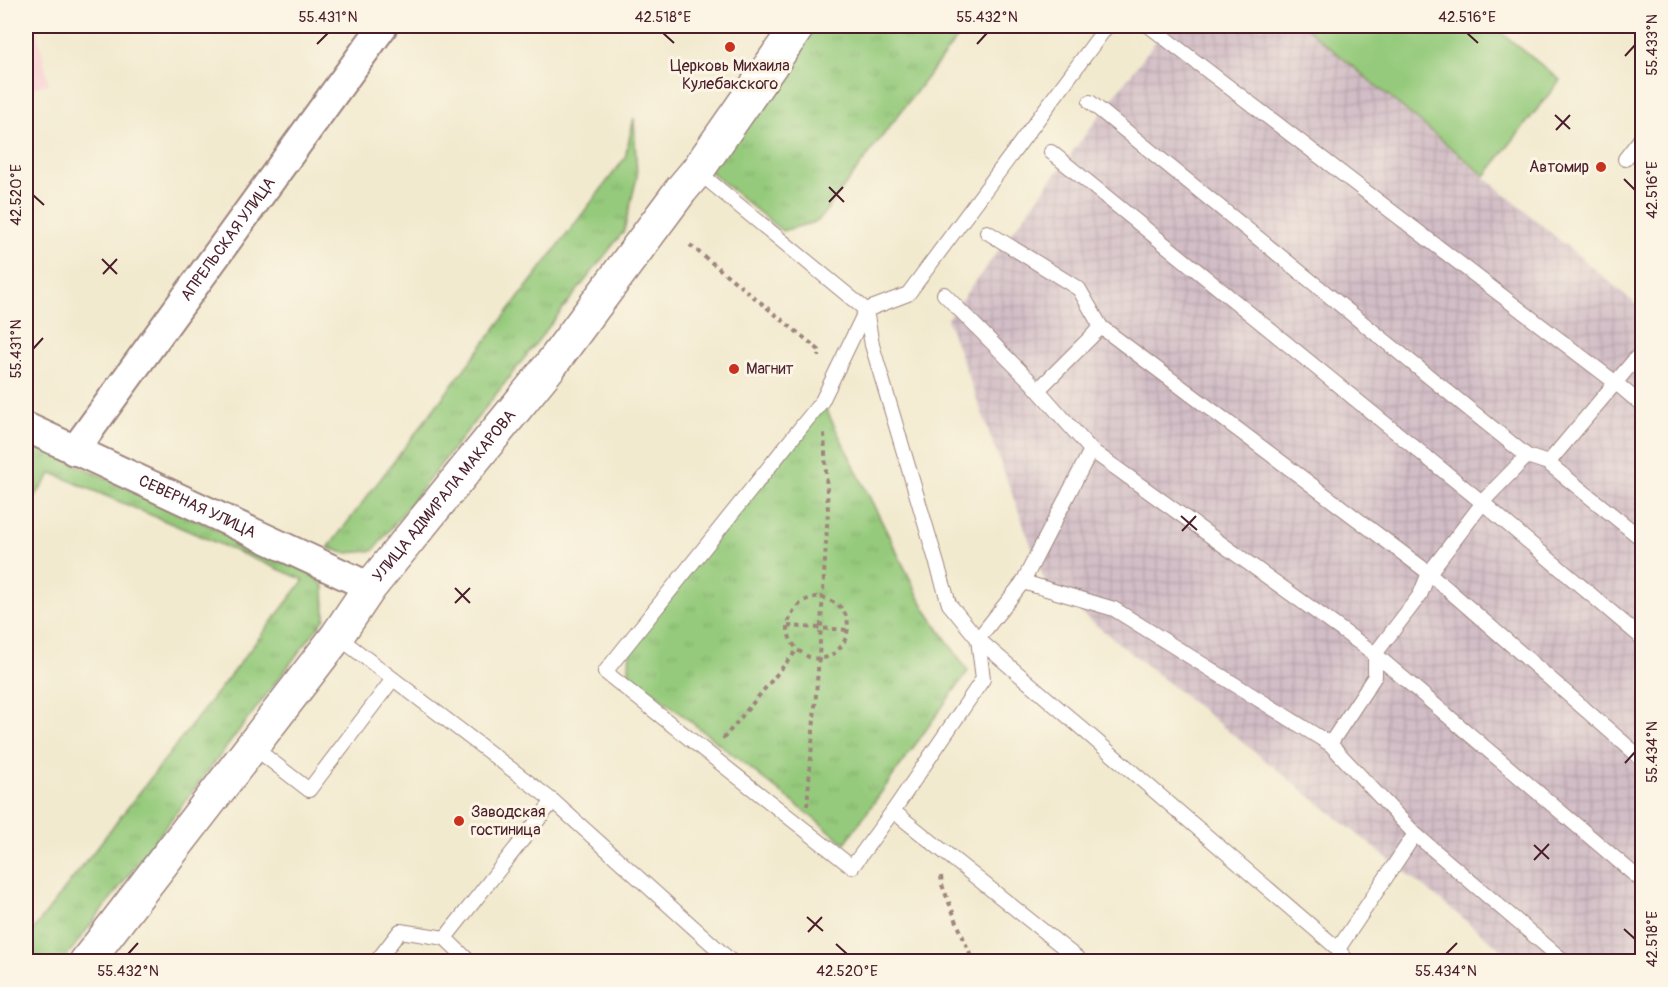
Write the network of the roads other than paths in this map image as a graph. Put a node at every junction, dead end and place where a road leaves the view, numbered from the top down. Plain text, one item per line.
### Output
1 (383, 26) edge
2 (798, 26) edge
3 (1107, 26) edge
4 (1149, 26) edge
5 (1090, 102) dead end
6 (1642, 137) edge
7 (1051, 152) dead end
8 (1625, 159) dead end
9 (697, 171) junction
10 (987, 232) dead end
11 (944, 294) dead end
12 (866, 310) junction
13 (1101, 327) junction
14 (1642, 351) edge
15 (1616, 383) junction
16 (1038, 390) junction
17 (1642, 405) edge
18 (26, 428) edge
19 (1090, 450) junction
20 (74, 451) junction
21 (1527, 456) junction
22 (1548, 463) junction
23 (1483, 503) junction
24 (1642, 539) edge
25 (1429, 573) junction
26 (1023, 582) junction
27 (370, 587) junction
28 (337, 636) junction
29 (1642, 638) edge
30 (978, 639) junction
31 (1375, 654) junction
32 (393, 679) junction
33 (1329, 744) junction
34 (252, 746) junction
35 (1642, 759) edge
36 (553, 801) junction
37 (893, 811) junction
38 (1415, 834) junction
39 (1642, 881) edge
40 (445, 938) junction
41 (1338, 949) junction
42 (86, 962) edge
43 (376, 962) edge
44 (470, 962) edge
45 (732, 962) edge
46 (1082, 962) edge
47 (1348, 962) edge
48 (1565, 962) edge

1 - 20 street, АПРЕЛЬСКАЯ УЛИЦА
2 - 9 street, УЛИЦА АДМИРАЛА МАКАРОВА
3 - 12 lane
4 - 15 lane
5 - 21 lane
6 - 8 lane
7 - 23 lane
9 - 12 lane
9 - 27 street, УЛИЦА АДМИРАЛА МАКАРОВА
10 - 13 lane
11 - 16 lane
12 - 30 lane
12 - 37 lane
13 - 16 lane
13 - 25 lane
14 - 15 lane
15 - 17 lane
15 - 22 lane
16 - 19 lane
18 - 20 street, СЕВЕРНАЯ УЛИЦА
19 - 26 lane
19 - 31 lane
20 - 27 street, СЕВЕРНАЯ УЛИЦА
21 - 22 lane
21 - 23 lane
22 - 24 lane
23 - 25 lane
23 - 29 lane
25 - 31 lane
25 - 35 lane
26 - 30 lane
26 - 33 lane
27 - 28 street, УЛИЦА АДМИРАЛА МАКАРОВА
28 - 32 lane
28 - 34 street, УЛИЦА АДМИРАЛА МАКАРОВА
30 - 37 lane
30 - 41 lane
31 - 33 lane
31 - 39 lane
32 - 34 lane
32 - 36 lane
33 - 38 lane
34 - 42 street, УЛИЦА АДМИРАЛА МАКАРОВА
36 - 40 lane
36 - 45 lane
37 - 46 lane
38 - 41 lane
38 - 48 lane
40 - 43 lane
40 - 44 lane
41 - 47 lane

